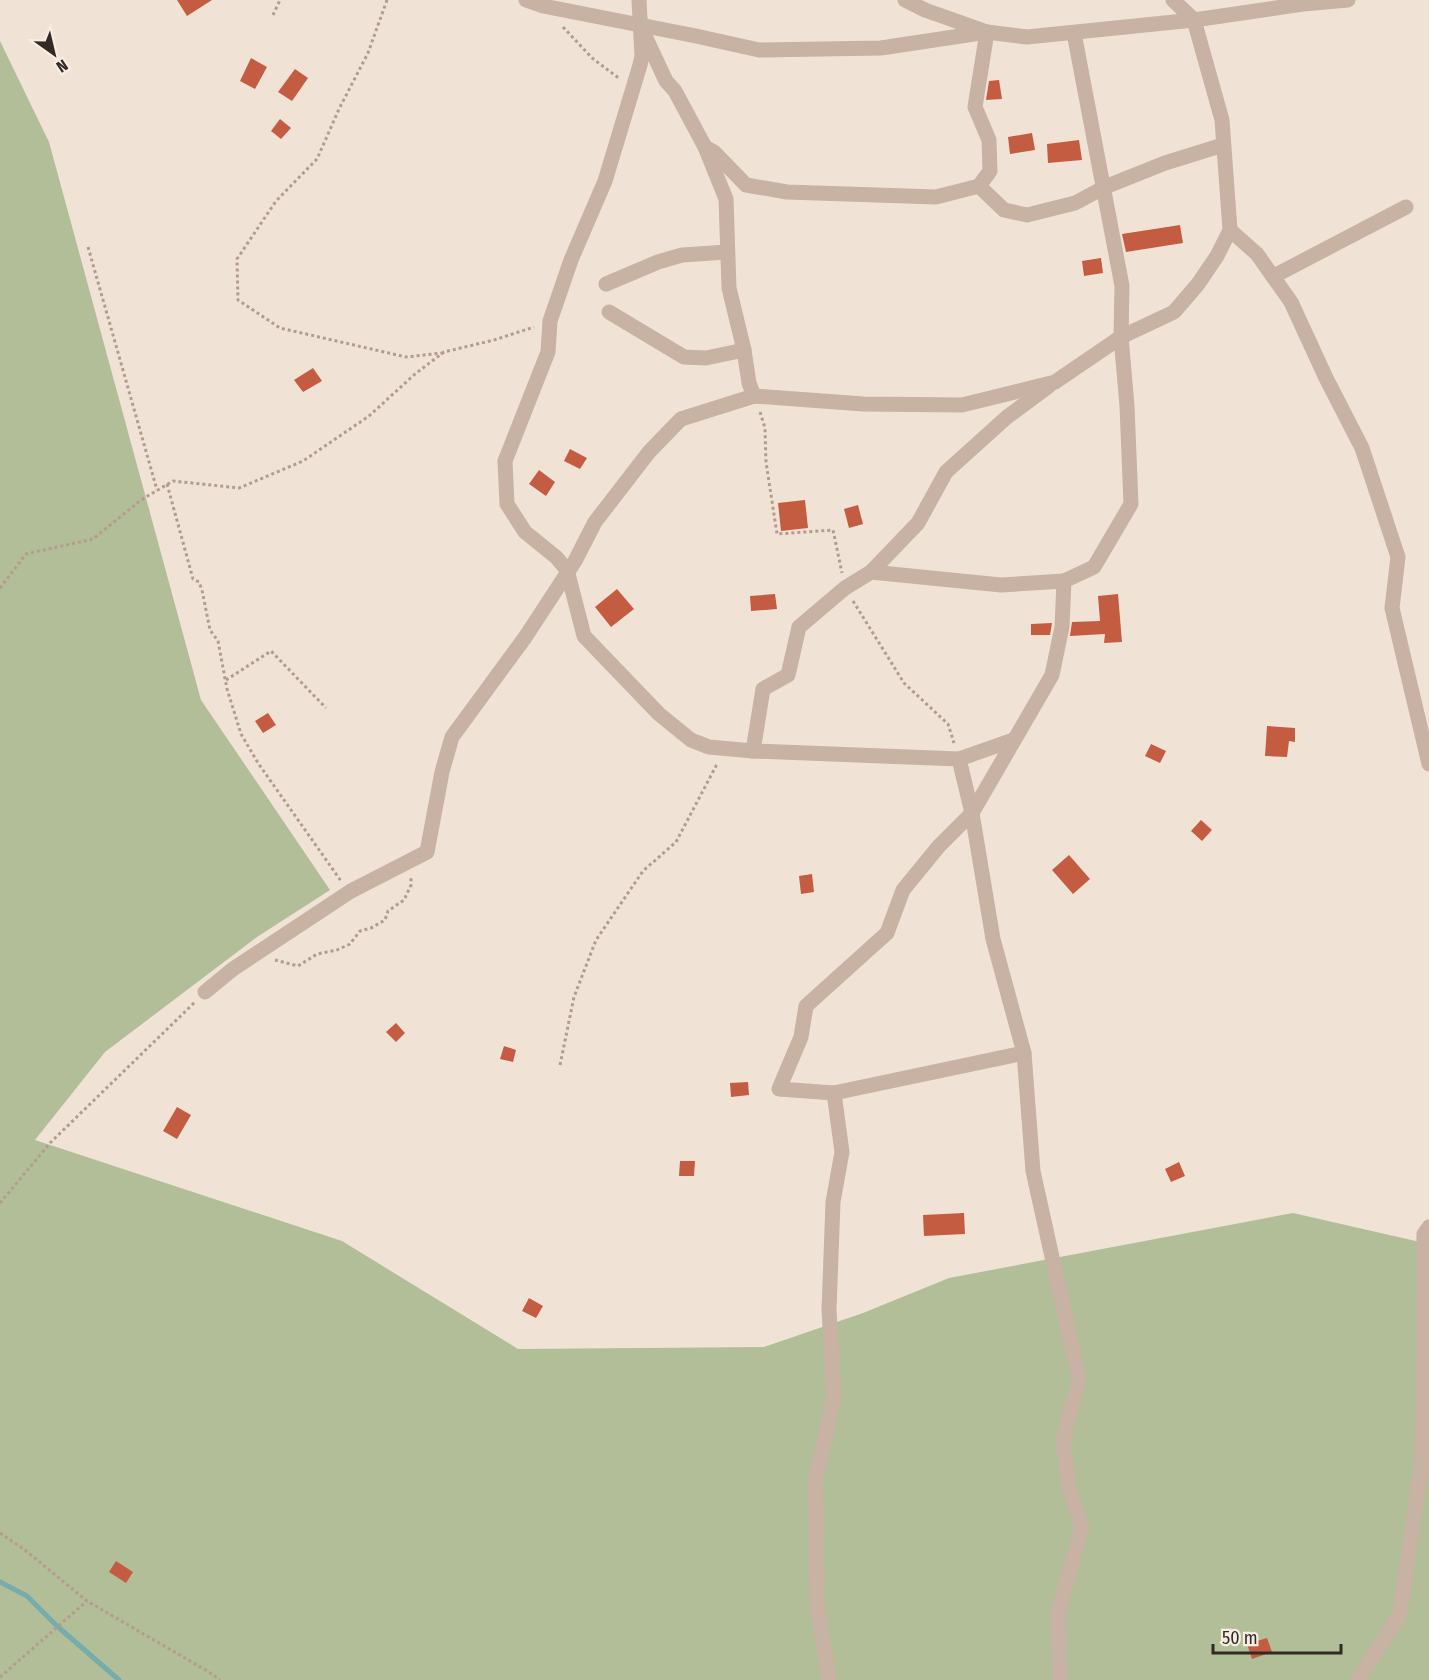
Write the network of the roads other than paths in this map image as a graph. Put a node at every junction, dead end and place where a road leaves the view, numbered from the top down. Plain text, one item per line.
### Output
1 (526, 0) edge
2 (639, 0) edge
3 (905, 0) edge
4 (1173, 0) edge
5 (1347, 0) edge
6 (1194, 20) junction
7 (640, 26) junction
8 (987, 32) junction
9 (1074, 33) junction
10 (1222, 145) junction
11 (705, 147) junction
12 (979, 186) junction
13 (1105, 187) junction
14 (1406, 207) dead end
15 (1230, 230) junction
16 (727, 252) junction
17 (1274, 276) junction
18 (606, 284) dead end
19 (609, 312) dead end
20 (1121, 337) junction
21 (744, 350) junction
22 (1055, 382) junction
23 (754, 396) junction
24 (567, 570) junction
25 (871, 572) junction
26 (1064, 581) junction
27 (1013, 740) junction
28 (753, 751) junction
29 (959, 759) junction
30 (1429, 764) edge
31 (972, 813) junction
32 (205, 992) road end
33 (1024, 1053) junction
34 (834, 1093) junction
35 (1429, 1227) edge
36 (829, 1680) edge
37 (1060, 1680) edge
38 (1358, 1680) edge

1 - 7 street
2 - 7 street
3 - 8 street
4 - 6 street
5 - 6 street
6 - 9 street
6 - 10 street
7 - 8 street
7 - 11 street
7 - 24 street
8 - 9 street
8 - 12 street
9 - 13 street
10 - 13 street
10 - 15 street
11 - 12 street
11 - 16 street
12 - 13 street
13 - 20 street
14 - 17 street
15 - 17 street
15 - 20 street
16 - 18 street
16 - 21 street
17 - 30 street
19 - 21 street
20 - 22 street
20 - 26 street
21 - 23 street
22 - 23 street
22 - 25 street
23 - 24 street
24 - 28 street
24 - 32 street
25 - 26 street
25 - 28 street
26 - 27 street
27 - 29 street
27 - 31 street
28 - 29 street
29 - 31 street
31 - 33 street
31 - 34 street
33 - 34 street
33 - 37 street
34 - 36 street
35 - 38 street

